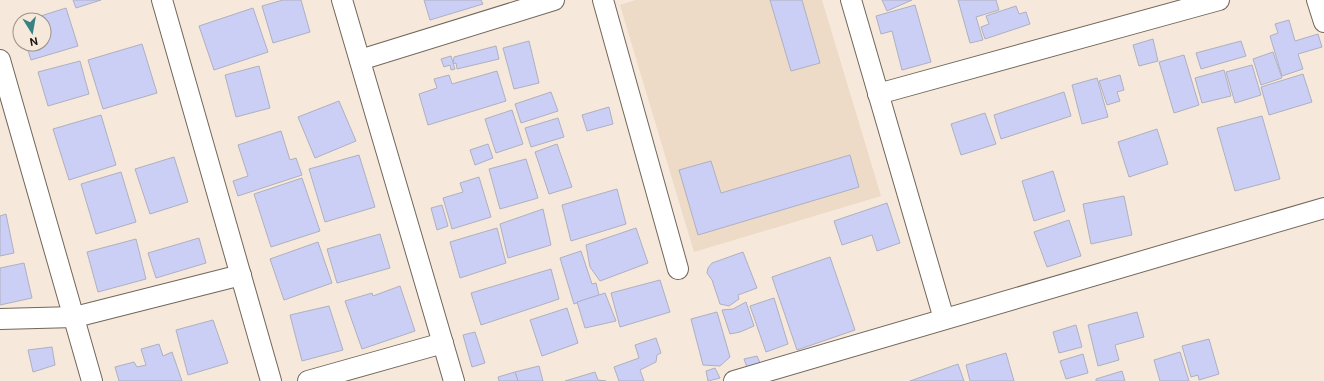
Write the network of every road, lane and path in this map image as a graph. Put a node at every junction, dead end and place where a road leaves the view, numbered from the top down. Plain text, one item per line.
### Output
1 (162, 0) edge
2 (342, 0) edge
3 (554, 0) edge
4 (603, 0) edge
5 (851, 0) edge
6 (1219, 0) edge
7 (1317, 0) edge
8 (1324, 22) edge
9 (0, 60) edge
10 (360, 60) junction
11 (878, 94) junction
12 (1324, 208) edge
13 (678, 269) dead end
14 (241, 275) junction
15 (75, 317) junction
16 (944, 319) junction
17 (0, 320) edge
18 (443, 343) junction
19 (92, 381) edge
20 (271, 381) edge
21 (308, 381) edge
22 (454, 381) edge
23 (734, 381) edge

1 - 14 street
2 - 10 street
3 - 10 street
4 - 13 street
5 - 11 street
6 - 11 street
7 - 8 street
9 - 15 street
10 - 18 street
11 - 16 street
12 - 16 street
14 - 15 street
14 - 20 street
15 - 17 street
15 - 19 street
16 - 23 street
18 - 21 street
18 - 22 street

